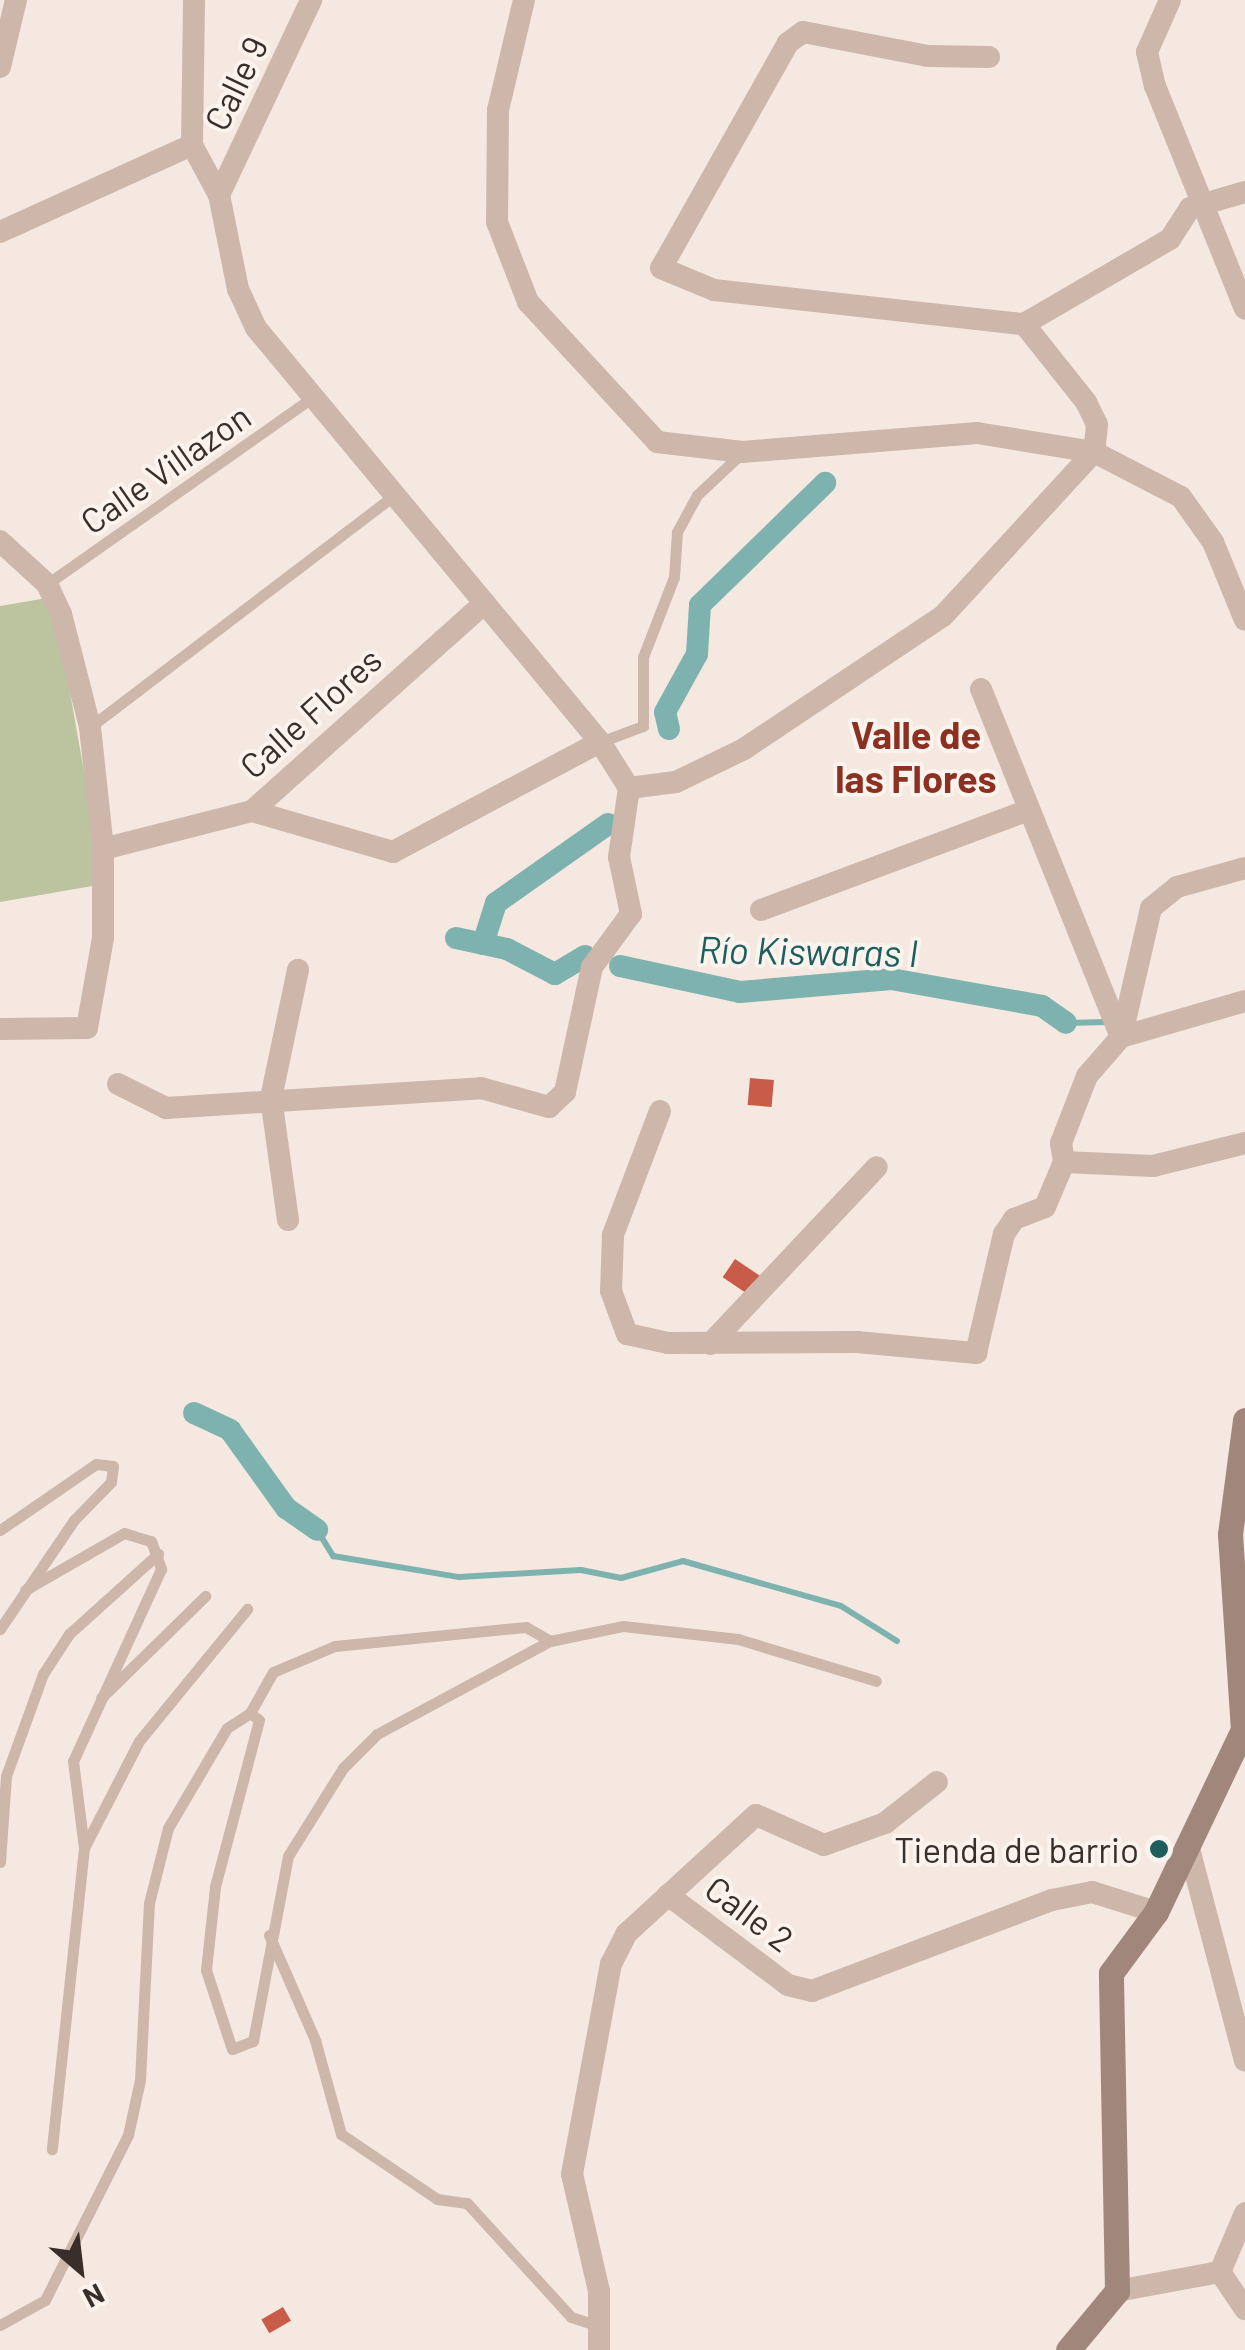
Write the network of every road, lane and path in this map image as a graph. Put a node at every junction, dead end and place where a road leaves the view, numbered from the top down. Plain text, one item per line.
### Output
1 (16, 0) edge
2 (194, 0) edge
3 (311, 0) edge
4 (524, 0) edge
5 (1170, 0) edge
6 (990, 57) dead end
7 (0, 66) edge
8 (192, 145) junction
9 (1245, 192) edge
10 (220, 195) junction
11 (1205, 200) junction
12 (0, 232) edge
13 (1245, 309) edge
14 (1024, 324) junction
15 (313, 397) junction
16 (742, 452) junction
17 (1094, 452) junction
18 (393, 496) junction
19 (0, 541) edge
20 (48, 584) junction
21 (485, 603) junction
22 (1245, 620) edge
23 (981, 689) dead end
24 (90, 727) junction
25 (600, 742) junction
26 (628, 788) junction
27 (1028, 810) junction
28 (252, 811) junction
29 (104, 849) junction
30 (1245, 868) edge
31 (761, 910) dead end
32 (298, 970) dead end
33 (1245, 1001) edge
34 (0, 1029) edge
35 (1121, 1037) junction
36 (118, 1084) dead end
37 (271, 1098) junction
38 (660, 1110) dead end
39 (1245, 1143) edge
40 (1064, 1162) junction
41 (877, 1167) dead end
42 (288, 1220) dead end
43 (710, 1344) junction
44 (1245, 1420) edge
45 (0, 1530) edge
46 (158, 1554) junction
47 (25, 1590) junction
48 (205, 1596) dead end
49 (247, 1609) dead end
50 (0, 1628) edge
51 (550, 1641) junction
52 (876, 1681) dead end
53 (92, 1708) junction
54 (250, 1713) junction
55 (936, 1782) dead end
56 (1188, 1845) junction
57 (84, 1848) junction
58 (0, 1862) edge
59 (668, 1895) junction
60 (1156, 1912) junction
61 (269, 1934) junction
62 (1245, 2061) edge
63 (52, 2149) dead end
64 (1245, 2213) edge
65 (1220, 2272) junction
66 (1117, 2291) junction
67 (1245, 2309) edge
68 (0, 2325) edge
69 (596, 2325) junction
70 (599, 2350) edge
71 (1068, 2350) edge

1 - 7 street
2 - 8 street
3 - 10 street, Calle 9
4 - 16 street
5 - 11 street
6 - 14 street
8 - 10 street
8 - 12 street
9 - 11 street
10 - 15 street
11 - 13 street
11 - 14 street
14 - 17 street
15 - 18 street
15 - 20 lane, Calle Villazon
16 - 17 street
16 - 25 lane
17 - 22 street
17 - 26 street
18 - 21 street
18 - 24 lane
19 - 20 street
20 - 24 street
21 - 25 street
21 - 28 street, Calle Flores
23 - 27 street
24 - 29 street
25 - 26 street
25 - 28 street
26 - 37 street
27 - 31 street
27 - 35 street
28 - 29 street, Calle Flores
29 - 34 street
30 - 35 street
32 - 37 street
33 - 35 street
35 - 40 street
36 - 37 street
37 - 42 street
38 - 43 street
39 - 40 street
40 - 43 street
41 - 43 street
44 - 56 street
45 - 47 lane
46 - 47 lane
46 - 53 lane
46 - 58 lane
47 - 50 lane
48 - 53 lane
49 - 57 lane
51 - 52 lane
51 - 54 lane
51 - 61 lane
53 - 57 lane
54 - 61 lane
54 - 68 lane
55 - 59 street, Calle 2
56 - 60 street
56 - 62 street
57 - 63 lane
59 - 60 street, Calle 2
59 - 69 street
60 - 66 street
61 - 69 lane
64 - 65 street
65 - 66 street
65 - 67 street
66 - 71 street
69 - 70 street

